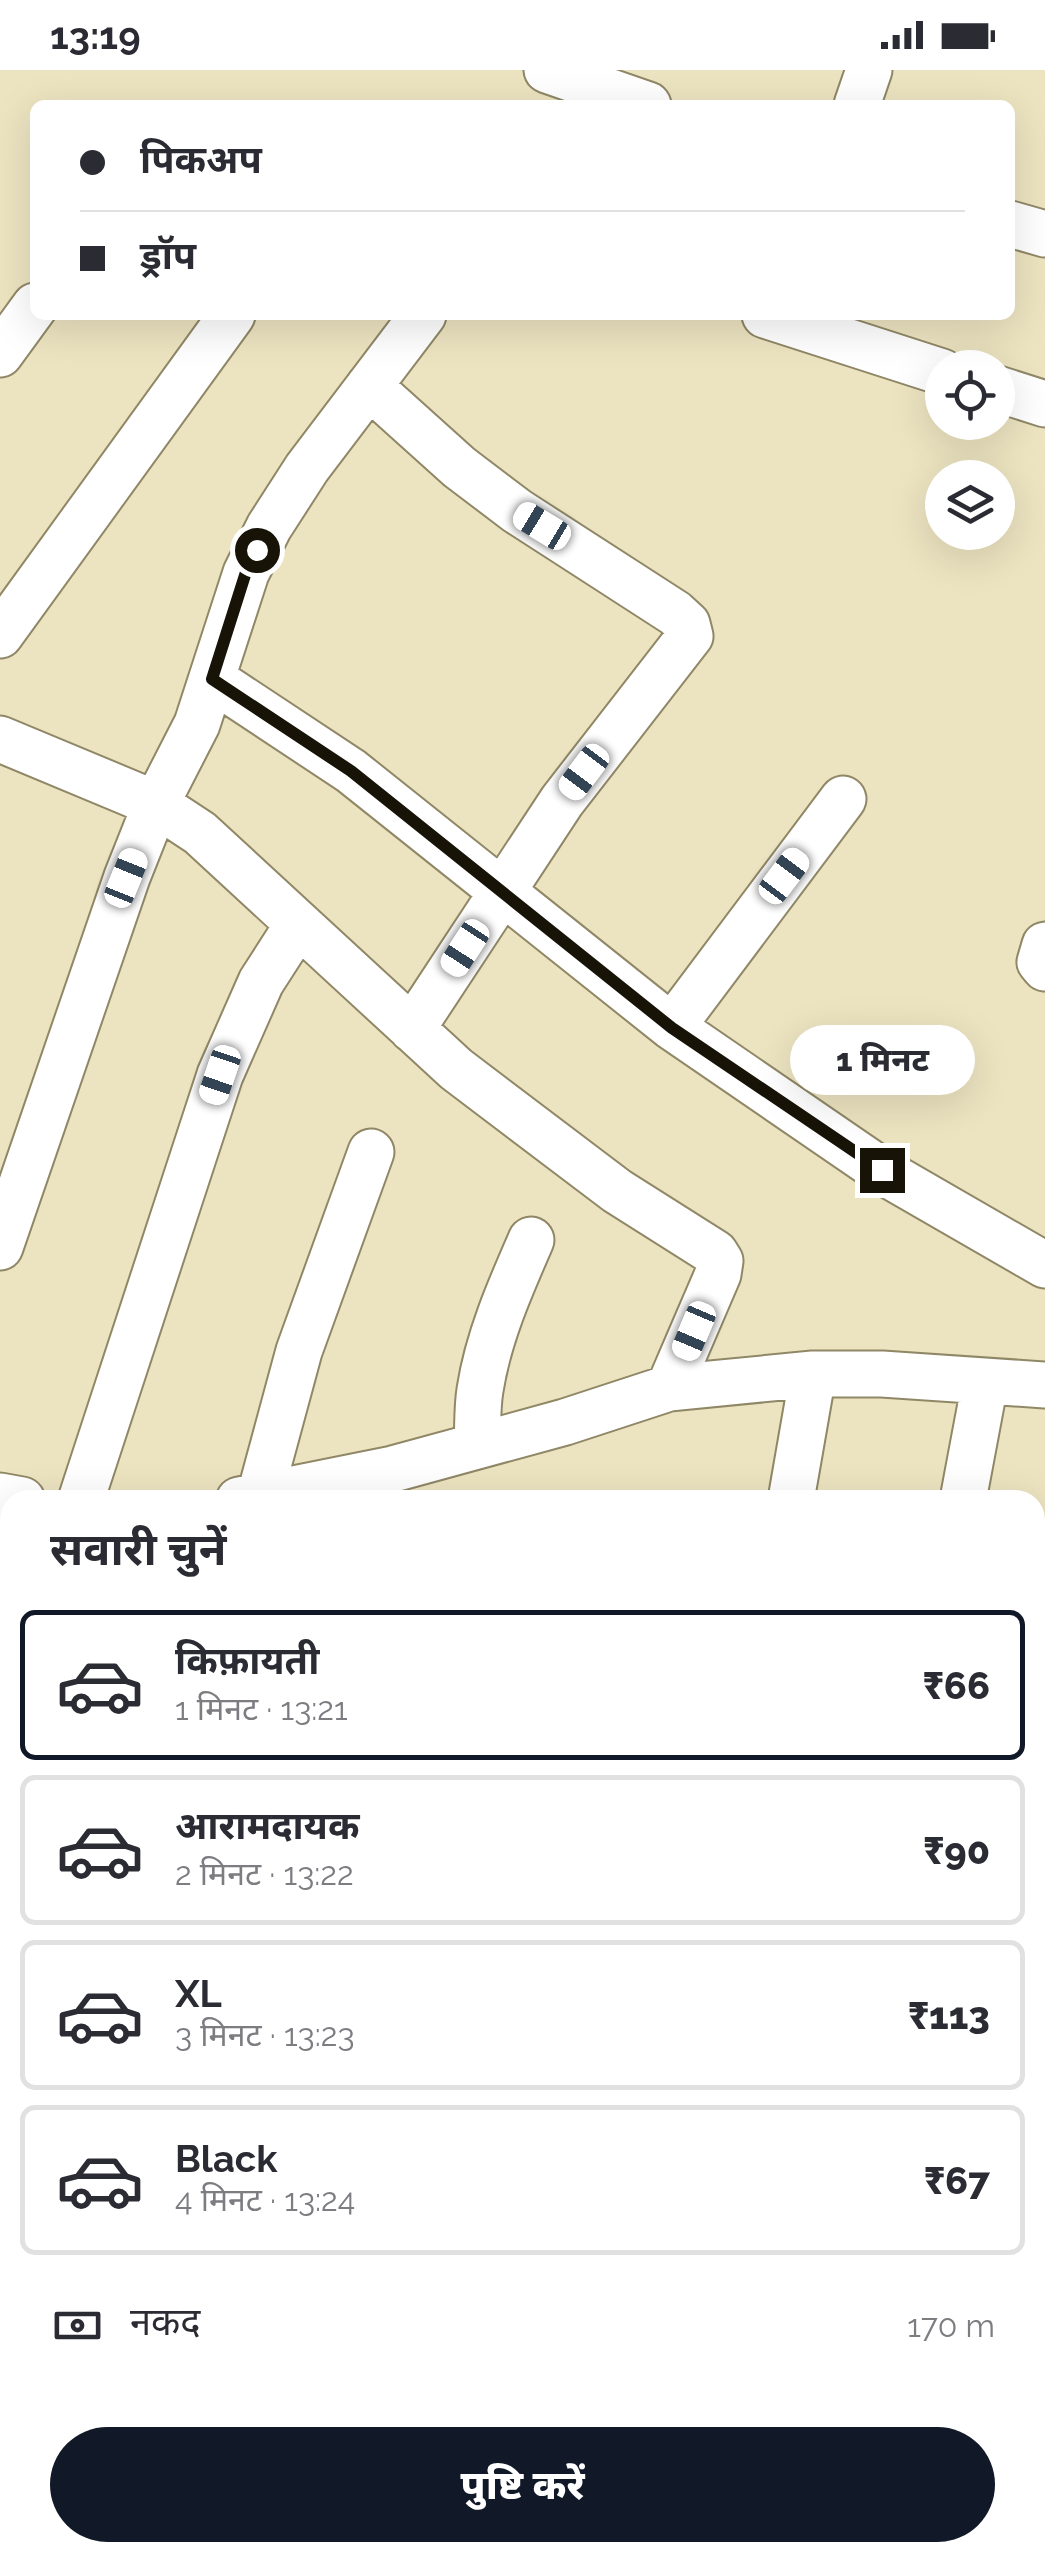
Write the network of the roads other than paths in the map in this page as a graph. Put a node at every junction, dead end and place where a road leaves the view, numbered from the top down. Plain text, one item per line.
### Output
1 (868, 70) edge
2 (554, 78) edge
3 (631, 100) edge
4 (859, 100) edge
5 (1015, 225) edge
6 (1045, 234) edge
7 (30, 313) edge
8 (228, 320) edge
9 (419, 320) edge
10 (784, 320) edge
11 (0, 354) edge
12 (925, 366) edge
13 (369, 386) junction
14 (1015, 394) edge
15 (1045, 404) edge
16 (0, 635) edge
17 (212, 679) junction
18 (0, 738) edge
19 (843, 800) dead end
20 (156, 804) junction
21 (501, 894) junction
22 (296, 926) junction
23 (1045, 945) edge
24 (1045, 968) edge
25 (672, 1028) junction
26 (412, 1029) junction
27 (370, 1152) dead end
28 (531, 1240) dead end
29 (0, 1246) edge
30 (1045, 1264) edge
31 (813, 1374) junction
32 (985, 1383) junction
33 (1045, 1385) edge
34 (669, 1388) junction
35 (477, 1446) junction
36 (390, 1484) edge
37 (83, 1490) edge
38 (252, 1490) edge
39 (330, 1490) edge
40 (792, 1490) edge
41 (965, 1490) edge

1 - 4 street
2 - 3 street
5 - 6 street
7 - 11 street
8 - 16 street
9 - 13 street
10 - 12 street
13 - 17 street
13 - 21 street
14 - 15 street
17 - 20 street
17 - 21 street
18 - 20 street
19 - 25 street
20 - 22 street
20 - 29 street
21 - 25 street
21 - 26 street
22 - 26 street
22 - 37 street
23 - 24 street
25 - 30 street
26 - 34 street
27 - 38 street
28 - 35 street
31 - 32 street
31 - 34 street
31 - 40 street
32 - 33 street
32 - 41 street
34 - 35 street
35 - 36 street
36 - 39 street

